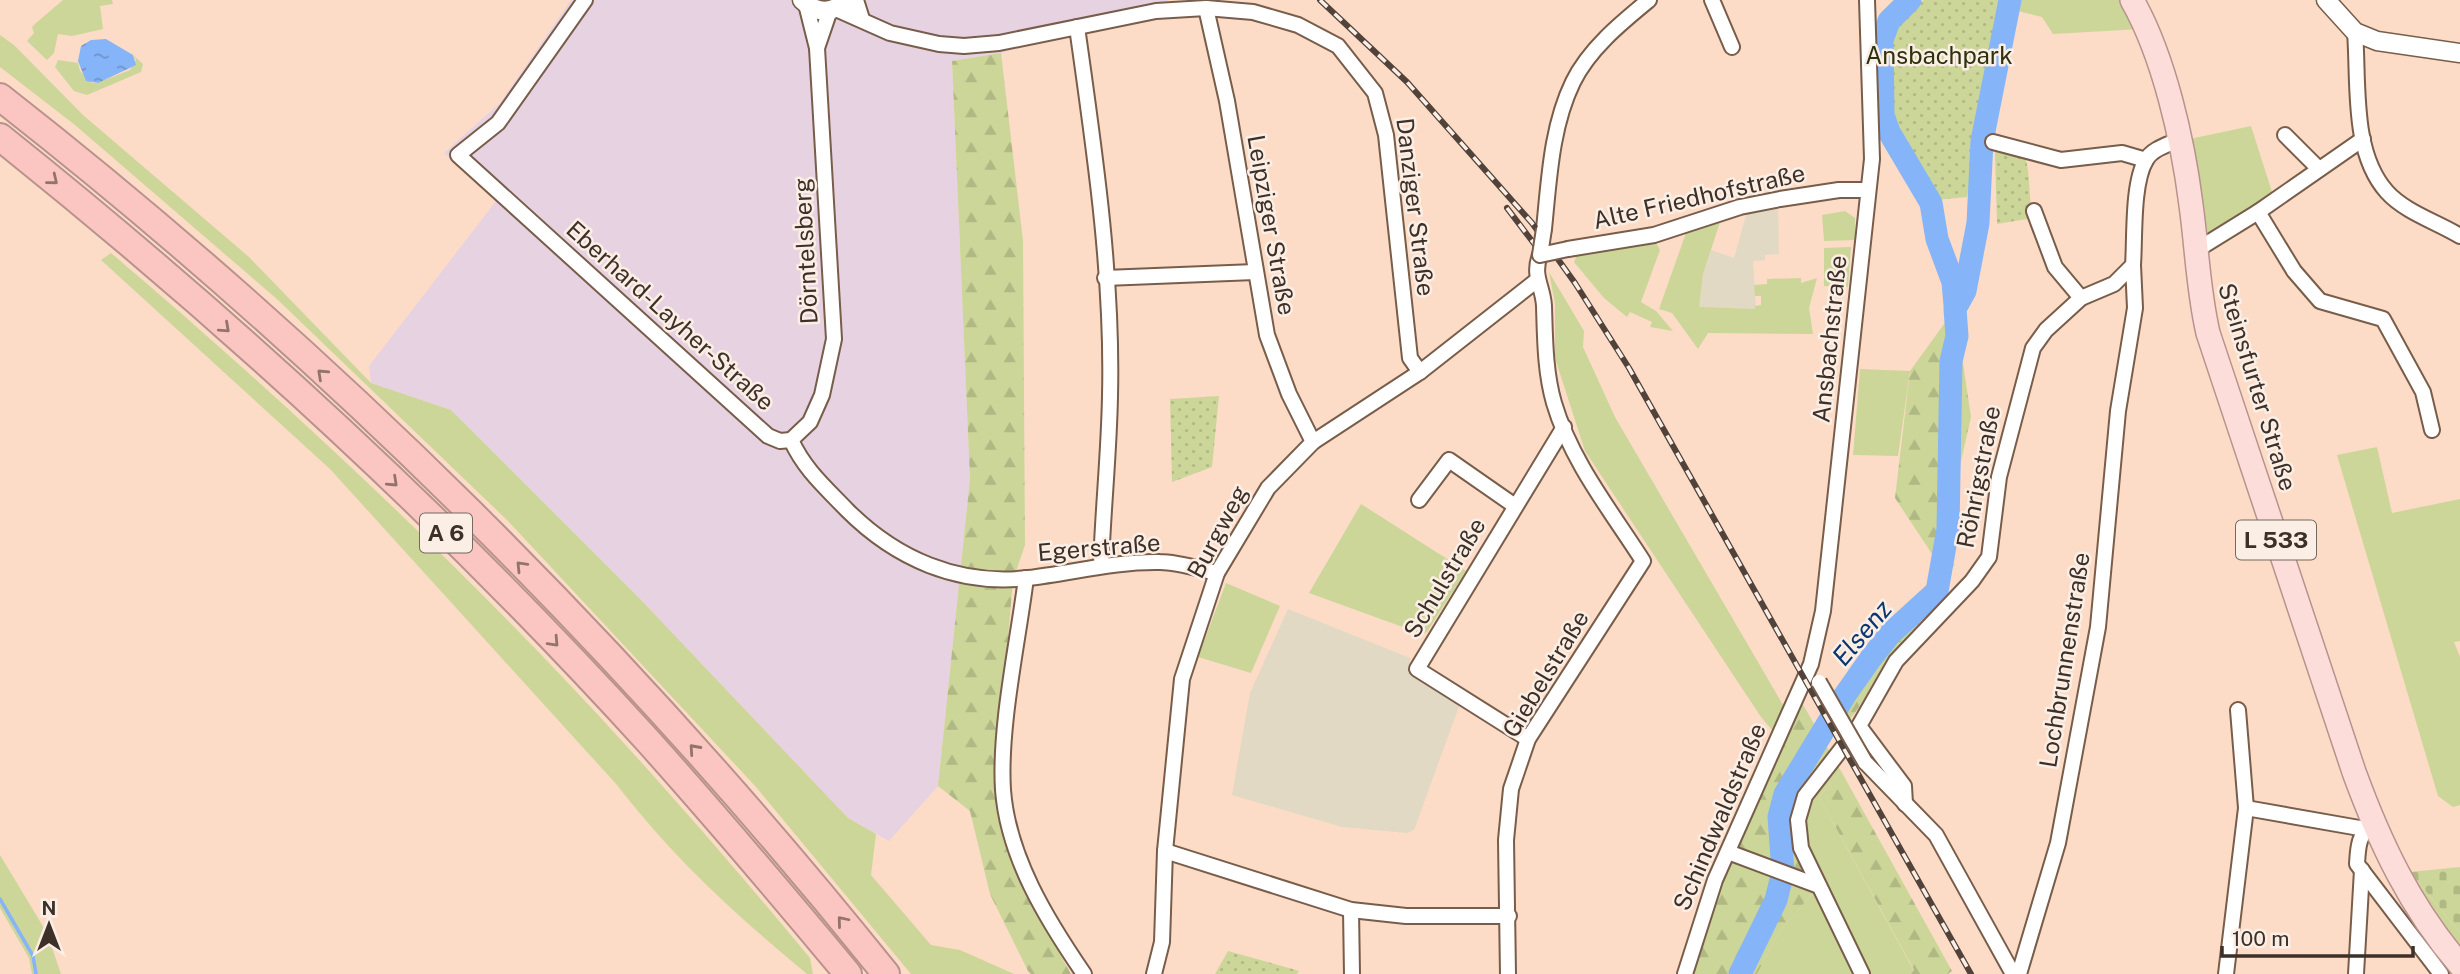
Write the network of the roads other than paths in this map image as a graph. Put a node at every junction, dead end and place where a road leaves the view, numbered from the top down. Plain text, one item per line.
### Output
1 (585, 0) edge
2 (856, 0) edge
3 (1649, 0) edge
4 (1712, 0) edge
5 (1867, 0) edge
6 (2132, 0) edge
7 (2326, 0) edge
8 (804, 2) edge
9 (837, 6) edge
10 (1206, 8) junction
11 (862, 19) junction
12 (1077, 27) junction
13 (2355, 32) junction
14 (1732, 47) dead end
15 (817, 48) junction
16 (2460, 53) edge
17 (0, 97) edge
18 (2285, 135) dead end
19 (0, 136) edge
20 (2363, 139) junction
21 (2178, 140) junction
22 (1993, 142) dead end
23 (2146, 160) junction
24 (2319, 169) junction
25 (1868, 190) junction
26 (2034, 211) dead end
27 (2258, 212) junction
28 (2460, 236) edge
29 (2195, 251) junction
30 (2133, 265) junction
31 (1537, 268) junction
32 (1255, 272) junction
33 (1105, 278) junction
34 (2081, 298) junction
35 (1420, 372) junction
36 (1564, 427) junction
37 (2432, 430) dead end
38 (791, 440) junction
39 (1312, 442) junction
40 (1419, 500) dead end
41 (1515, 506) junction
42 (1101, 566) junction
43 (1217, 573) junction
44 (1026, 578) junction
45 (1811, 664) junction
46 (1804, 679) joint
47 (2238, 710) dead end
48 (1859, 726) junction
49 (1528, 739) junction
50 (1905, 804) junction
51 (2246, 808) junction
52 (2369, 827) junction
53 (1165, 851) junction
54 (1728, 852) junction
55 (2362, 870) junction
56 (1819, 886) junction
57 (1352, 910) junction
58 (1508, 916) junction
59 (2460, 965) edge
60 (848, 974) edge
61 (886, 974) edge
62 (1084, 974) edge
63 (1154, 974) edge
64 (1352, 974) edge
65 (1508, 974) edge
66 (1685, 974) edge
67 (1863, 974) edge
68 (2013, 974) edge
69 (2019, 974) edge
70 (2226, 974) edge
71 (2356, 974) edge
72 (2441, 974) edge

1 - 38 street, Eberhard-Layher-Straße
2 - 11 street
3 - 31 street, bridge
4 - 14 street
5 - 25 street, Ansbachstraße
6 - 21 main road, Steinsfurter Straße / L 533
7 - 13 street
8 - 9 street
8 - 15 street, Dörntelsberg
9 - 11 street, Danziger Straße
9 - 15 street, Dörntelsberg
10 - 12 street, Danziger Straße
10 - 32 street, Leipziger Straße
10 - 35 street, Danziger Straße
11 - 12 street, Danziger Straße
12 - 33 street
13 - 16 street
13 - 20 street
15 - 38 street, Dörntelsberg
61 -> 17 highway, A 6
18 - 24 street
19 -> 60 highway, A 6
20 - 24 street
20 - 28 street
21 - 23 street
21 - 29 main road, Steinsfurter Straße / L 533
22 - 23 street
23 - 30 street
24 - 27 street
25 - 31 street, Alte Friedhofstraße, bridge
25 - 45 street, Ansbachstraße
26 - 34 street
27 - 29 street
27 - 37 street
29 - 52 main road, Steinsfurter Straße / L 533
30 - 34 street, Röhrigstraße
30 - 69 street, Lochbrunnenstraße
31 - 35 street, Burgweg
31 - 36 street
32 - 33 street
32 - 39 street, Leipziger Straße
33 - 42 street
34 - 48 street, Röhrigstraße
35 - 39 street, Burgweg
36 - 41 street, Schulstraße
36 - 49 street, Giebelstraße
38 - 44 street
39 - 43 street, Burgweg
40 - 41 street, Schulstraße
41 - 49 street, Schulstraße
42 - 43 street, Egerstraße
42 - 44 street, Egerstraße
43 - 53 street, Burgweg
44 - 62 street
45 - 46 street, Ansbachstraße
45 - 50 street, bridge
46 - 54 street, Schindwaldstraße
47 - 51 street
48 - 50 street
48 - 56 street, Röhrigstraße
49 - 58 street, Giebelstraße
50 - 68 street
51 - 52 street
51 - 70 street
52 - 55 street
52 - 59 main road, Steinsfurter Straße / L 533
53 - 57 street
53 - 63 street, Burgweg
54 - 56 street
54 - 66 street, Schindwaldstraße
55 - 71 street
55 - 72 street
56 - 67 street, Röhrigstraße
57 - 58 street
57 - 64 street
58 - 65 street, Giebelstraße

